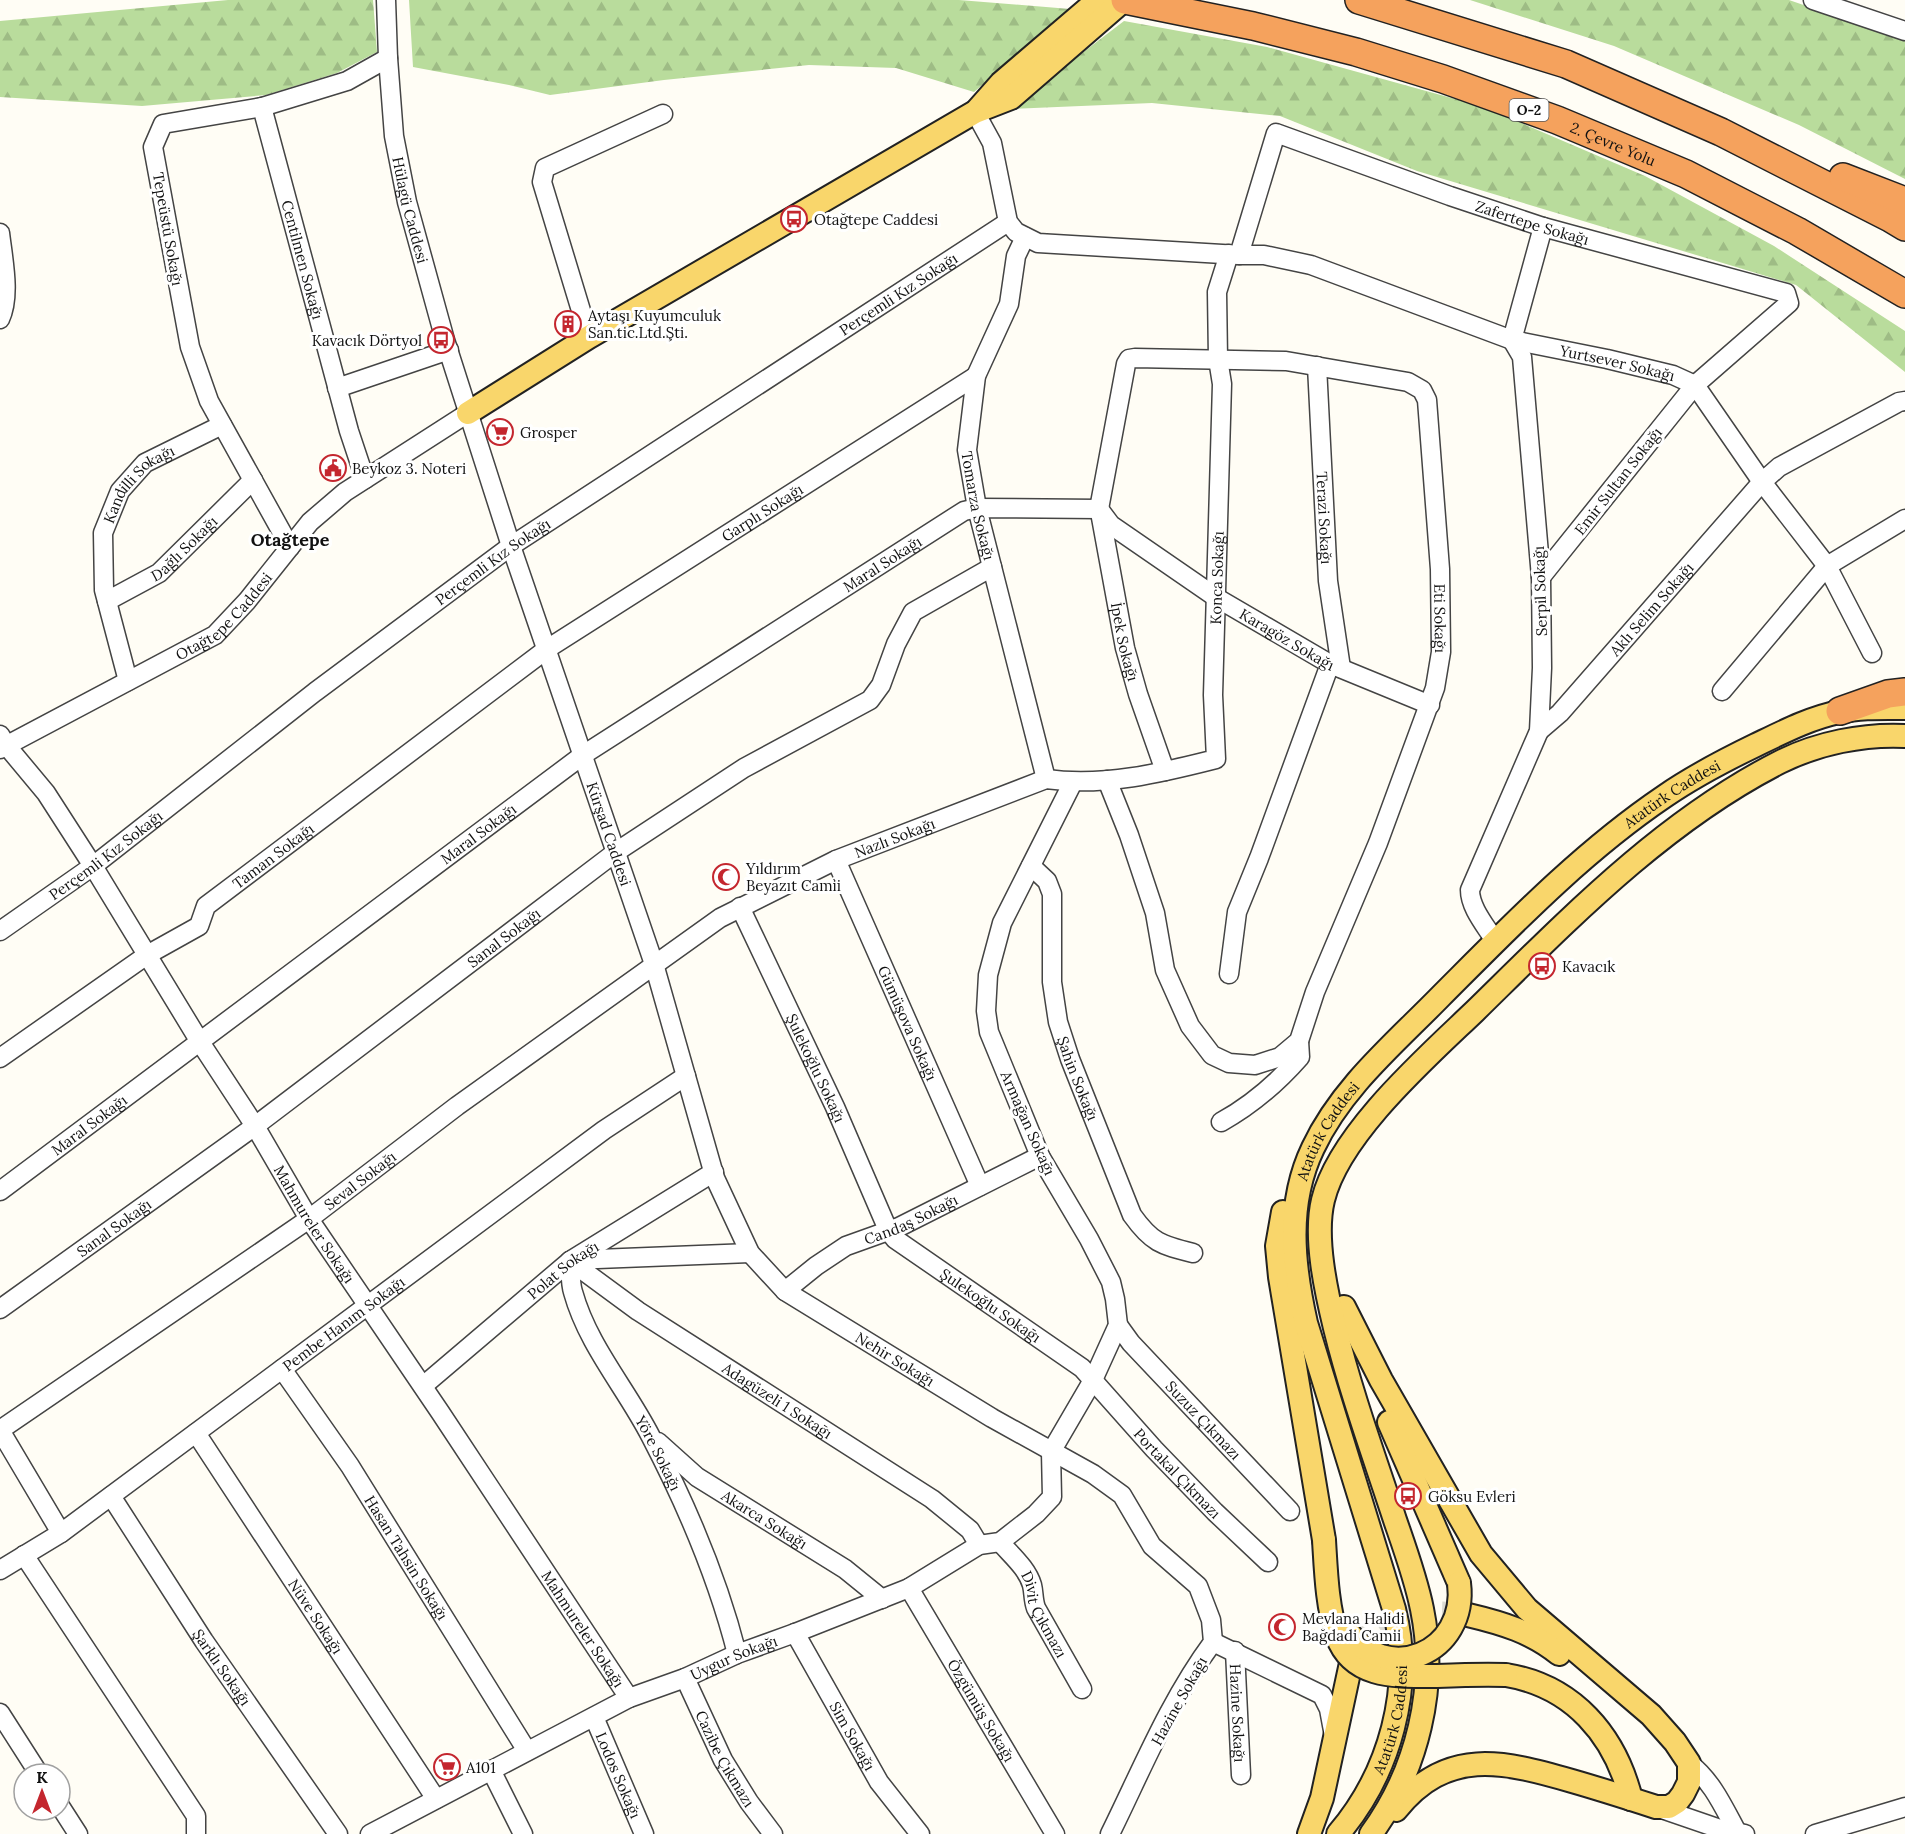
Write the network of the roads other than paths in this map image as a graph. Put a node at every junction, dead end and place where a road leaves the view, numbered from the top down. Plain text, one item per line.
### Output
1 (1098, 0) edge
2 (1124, 0) edge
3 (1359, 0) edge
4 (1813, 0) edge
5 (387, 9) edge
6 (1905, 31) edge
7 (388, 58) junction
8 (1006, 90) junction
9 (262, 107) junction
10 (975, 112) junction
11 (663, 114) dead end
12 (1721, 132) junction
13 (1905, 201) edge
14 (1008, 222) junction
15 (1543, 227) junction
16 (1905, 227) edge
17 (0, 233) edge
18 (1025, 237) junction
19 (1234, 255) junction
20 (1905, 294) edge
21 (0, 320) edge
22 (589, 337) junction
23 (1512, 340) junction
24 (449, 350) junction
25 (1218, 359) junction
26 (1317, 366) junction
27 (976, 376) junction
28 (1695, 385) junction
29 (338, 387) junction
30 (1905, 401) edge
31 (468, 413) junction
32 (222, 425) junction
33 (365, 479) junction
34 (253, 480) junction
35 (1762, 483) junction
36 (977, 508) junction
37 (1099, 509) junction
38 (1905, 519) edge
39 (512, 546) junction
40 (290, 548) junction
41 (1827, 566) junction
42 (992, 567) junction
43 (1541, 578) junction
44 (1217, 598) junction
45 (107, 602) junction
46 (547, 650) junction
47 (1872, 653) dead end
48 (1335, 666) junction
49 (128, 681) junction
50 (1722, 691) dead end
51 (1905, 692) edge
52 (1430, 705) junction
53 (1905, 708) edge
54 (1840, 711) junction
55 (1539, 731) junction
56 (1905, 736) edge
57 (2, 743) edge
58 (584, 755) junction
59 (1165, 771) junction
60 (1046, 779) junction
61 (1107, 780) junction
62 (1073, 782) junction
63 (616, 852) junction
64 (836, 860) junction
65 (93, 866) junction
66 (1031, 866) junction
67 (740, 907) junction
68 (0, 931) edge
69 (1495, 941) junction
70 (147, 955) junction
71 (654, 964) junction
72 (1229, 974) dead end
73 (1299, 1041) junction
74 (200, 1042) junction
75 (0, 1058) edge
76 (686, 1076) junction
77 (1221, 1122) dead end
78 (255, 1126) junction
79 (1040, 1156) junction
80 (714, 1172) junction
81 (1303, 1174) junction
82 (980, 1186) junction
83 (0, 1191) edge
84 (309, 1219) junction
85 (888, 1230) junction
86 (1321, 1235) junction
87 (750, 1253) junction
88 (1193, 1253) dead end
89 (570, 1261) junction
90 (785, 1291) junction
91 (367, 1305) junction
92 (1344, 1307) junction
93 (0, 1309) edge
94 (1118, 1325) junction
95 (282, 1369) junction
96 (1094, 1380) junction
97 (423, 1386) junction
98 (0, 1430) edge
99 (196, 1433) junction
100 (651, 1435) junction
101 (1051, 1452) junction
102 (111, 1497) junction
103 (1290, 1512) dead end
104 (61, 1533) junction
105 (1324, 1540) junction
106 (999, 1542) junction
107 (978, 1545) junction
108 (24, 1555) junction
109 (1268, 1562) dead end
110 (0, 1570) edge
111 (909, 1588) junction
112 (882, 1599) junction
113 (1468, 1615) tunnel mouth
114 (795, 1633) junction
115 (1213, 1642) junction
116 (1235, 1652) junction
117 (1353, 1652) joint
118 (737, 1654) junction
119 (685, 1678) junction
120 (1082, 1689) dead end
121 (1315, 1691) junction
122 (629, 1698) junction
123 (0, 1713) edge
124 (594, 1717) junction
125 (1334, 1738) junction
126 (527, 1751) junction
127 (31, 1762) edge
128 (1689, 1763) junction
129 (491, 1770) junction
130 (1241, 1775) dead end
131 (436, 1799) junction
132 (1631, 1799) junction
133 (1656, 1807) junction
134 (1905, 1807) edge
135 (1741, 1833) edge
136 (196, 1834) edge
137 (338, 1834) edge
138 (370, 1834) edge
139 (523, 1834) edge
140 (644, 1834) edge
141 (773, 1834) edge
142 (920, 1834) edge
143 (1055, 1834) edge
144 (1110, 1834) edge
145 (1309, 1834) edge
146 (1338, 1834) edge
147 (1372, 1834) edge
148 (1815, 1834) edge

1 - 8 main road
2 - 8 main road
2 - 20 highway, 2. Çevre Yolu / O-2
3 - 12 highway
4 - 6 street
5 - 7 street, Hülagü Caddesi
7 - 9 street, Tepeüstü Sokağı
7 - 24 street, Hülagü Caddesi
8 - 10 main road, Otağtepe Caddesi
9 - 29 street, Centilmen Sokağı
9 - 32 street, Tepeüstü Sokağı
10 - 14 street
10 - 22 main road, Otağtepe Caddesi
11 - 22 street
12 - 13 highway
12 - 16 highway
14 - 18 street
14 - 39 street, Perçemli Kız Sokağı
15 - 19 street, Zafertepe Sokağı
15 - 23 street
15 - 28 street, Zafertepe Sokağı
17 - 21 street
18 - 19 street
18 - 27 street, Tomarza Sokağı
19 - 23 street, Yurtsever Sokağı
19 - 25 street, Konca Sokağı
22 - 31 main road, Otağtepe Caddesi
23 - 28 street, Yurtsever Sokağı
23 - 43 street, Serpil Sokağı
24 - 29 street
24 - 31 street, Hülagü Caddesi
25 - 26 street, Eti Sokağı
25 - 37 street, Eti Sokağı
25 - 44 street, Konca Sokağı
26 - 48 street, Terazi Sokağı
26 - 52 street, Eti Sokağı
27 - 36 street, Tomarza Sokağı
27 - 46 street, Garplı Sokağı
28 - 35 street
28 - 43 street, Emir Sultan Sokağı
29 - 33 street, Centilmen Sokağı
30 - 35 street, Aklı Selim Sokağı
31 - 33 street, Otağtepe Caddesi
31 - 39 street, Kürşad Caddesi
32 - 34 street, Tepeüstü Sokağı
32 - 45 street, Kandilli Sokağı
33 - 40 street, Otağtepe Caddesi
34 - 40 street, Tepeüstü Sokağı
34 - 45 street, Dağlı Sokağı
35 - 41 street
35 - 55 street, Aklı Selim Sokağı
36 - 37 street
36 - 42 street, Tomarza Sokağı
36 - 58 street, Maral Sokağı
37 - 44 street, Karagöz Sokağı
37 - 59 street, İpek Sokağı
38 - 41 street
39 - 46 street, Kürşad Caddesi
39 - 65 street, Perçemli Kız Sokağı
40 - 49 street, Otağtepe Caddesi
41 - 47 street
41 - 50 street
42 - 60 street, Tomarza Sokağı
42 - 63 street, Sanal Sokağı
43 - 55 street, Serpil Sokağı
44 - 48 street, Karagöz Sokağı
44 - 59 street, Konca Sokağı
45 - 49 street, Kandilli Sokağı
46 - 58 street, Kürşad Caddesi
46 - 70 street, Taman Sokağı
48 - 52 street, Karagöz Sokağı
48 - 72 street
49 - 57 street, Otağtepe Caddesi
51 - 54 highway
52 - 73 street, Eti Sokağı
53 - 54 main road, Atatürk Caddesi
54 - 69 main road, Atatürk Caddesi
55 - 69 street, Serpil Sokağı
56 - 86 main road
57 - 65 street, Mahmureler Sokağı
58 - 63 street, Kürşad Caddesi
58 - 74 street, Maral Sokağı
59 - 61 street, Konca Sokağı
60 - 62 street, Konca Sokağı
60 - 64 street, Nazlı Sokağı
61 - 62 street, Konca Sokağı
61 - 73 street
62 - 66 street, Armaḡan Sokaḡı
63 - 71 street, Kürşad Caddesi
63 - 78 street, Sanal Sokağı
64 - 67 street, Nazlı Sokağı
64 - 82 street, Gümüşova Sokağı
65 - 68 street, Perçemli Kız Sokağı
65 - 70 street, Mahmureler Sokağı
66 - 79 street, Armaḡan Sokaḡı
66 - 88 street, Şahin Sokağı
67 - 71 street, Nazlı Sokağı
67 - 85 street, Şulekoğlu Sokağı
69 - 81 main road, Atatürk Caddesi
70 - 74 street, Mahmureler Sokağı
70 - 75 street, Taman Sokağı
71 - 76 street, Kürşad Caddesi
71 - 84 street, Seval Sokağı
73 - 77 street, Eti Sokağı
74 - 78 street, Mahmureler Sokağı
74 - 83 street, Maral Sokağı
76 - 80 street, Kürşad Caddesi
76 - 91 street, Pembe Hanım Sokağı
78 - 84 street, Mahmureler Sokağı
78 - 93 street, Sanal Sokağı
79 - 82 street, Candaş Sokağı
79 - 94 street, Armaḡan Sokaḡı
80 - 87 street, Kürşad Caddesi
80 - 89 street, Polat Sokağı
81 - 105 main road
81 - 146 main road, Atatürk Caddesi
82 - 85 street, Candaş Sokağı
84 - 91 street, Mahmureler Sokağı
84 - 98 street, Seval Sokağı
85 - 90 street, Candaş Sokağı
85 - 96 street, Şulekoğlu Sokaḡı
86 - 92 main road
86 - 147 main road
87 - 89 street
87 - 90 street, Nehir Sokağı
89 - 97 street, Polat Sokağı
89 - 100 street, Yöre Sokağı
89 - 107 street, Adagüzeli 1 Sokaḡı
90 - 101 street, Nehir Sokağı
91 - 95 street, Pembe Hanım Sokağı
91 - 97 street, Mahmureler Sokağı
92 - 105 main road, bridge
92 - 128 main road
94 - 96 street
94 - 103 street, Suzuz Çıkmazı
95 - 99 street, Pembe Hanım Sokağı
95 - 126 street, Hasan Tahsin Sokağı
96 - 101 street
96 - 109 street, Portakal Çıkmazı
97 - 122 street, Mahmureler Sokağı
98 - 104 street
99 - 102 street, Pembe Hanım Sokağı
99 - 131 street, Nüve Sokağı
100 - 112 street, Akarca Sokağı
100 - 118 street, Yöre Sokağı
101 - 106 street, Uygur Sokağı
101 - 115 street, Hazine Sokaḡı
102 - 104 street, Pembe Hanım Sokağı
102 - 137 street, Şarklı Sokağı
104 - 108 street, Pembe Hanım Sokağı
105 - 132 main road, bridge
106 - 107 street, Uygur Sokağı
106 - 120 street, Divit Çıkmazı
107 - 111 street, Uygur Sokağı
108 - 110 street, Pembe Hanım Sokağı
108 - 136 street
111 - 112 street, Uygur Sokağı
111 - 143 street, Özgümüş Sokağı
112 - 114 street, Uygur Sokağı
113 - 128 main road
114 - 118 street, Uygur Sokağı
114 - 142 street, Sim Sokağı
115 - 116 street
115 - 144 street, Hazine Sokaḡı
116 - 121 street
116 - 130 street, Hazine Sokağı
117 - 121 street
117 - 125 main road
118 - 119 street, Uygur Sokağı
119 - 122 street, Uygur Sokağı
119 - 141 street, Cazibe Çıkmazı
121 - 125 street
122 - 124 street, Uygur Sokağı
123 - 127 street
124 - 126 street, Uygur Sokağı
124 - 140 street, Lodos Sokağı
125 - 145 main road
126 - 129 street, Uygur Sokağı
128 - 133 main road
128 - 135 street
129 - 131 street, Uygur Sokağı
129 - 139 street
131 - 138 street, Uygur Sokağı
132 - 133 main road
132 - 147 main road
133 - 135 street
134 - 148 street

